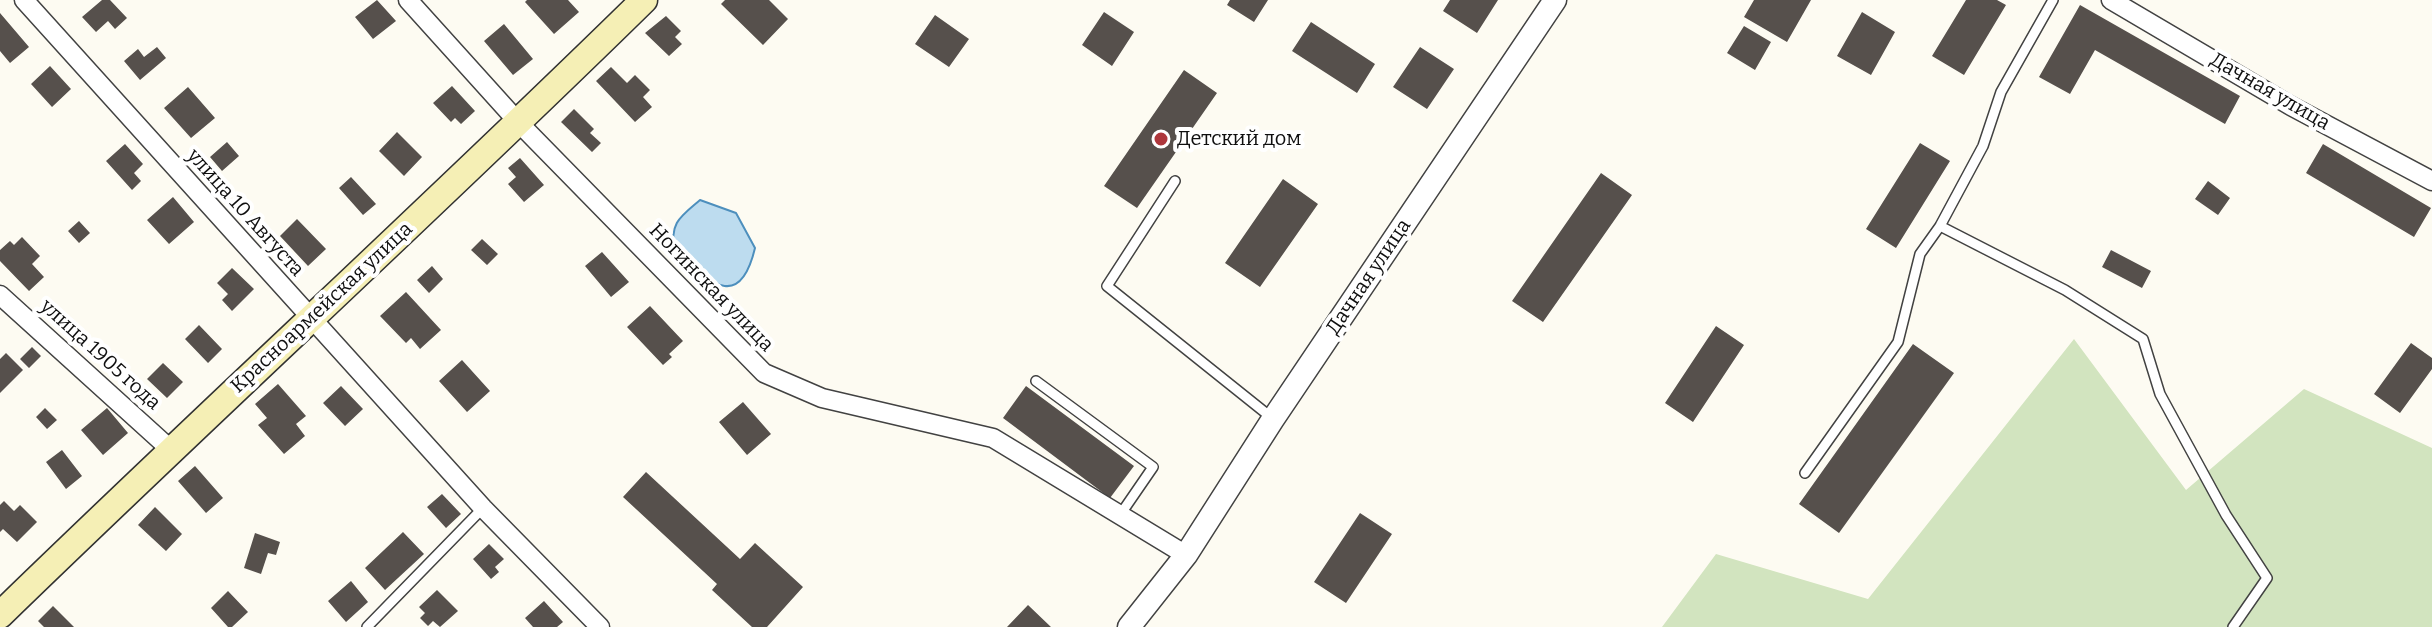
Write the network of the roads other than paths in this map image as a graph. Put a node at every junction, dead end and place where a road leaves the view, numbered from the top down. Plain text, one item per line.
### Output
1 (24, 0) edge
2 (408, 0) edge
3 (644, 0) edge
4 (1555, 0) edge
5 (2053, 0) edge
6 (2111, 0) edge
7 (519, 123) junction
8 (1175, 181) dead end
9 (2432, 181) edge
10 (1940, 226) junction
11 (0, 295) edge
12 (311, 319) junction
13 (1036, 381) dead end
14 (1273, 419) junction
15 (170, 449) junction
16 (1805, 473) dead end
17 (483, 508) junction
18 (1120, 515) junction
19 (1186, 555) junction
20 (0, 615) edge
21 (367, 627) edge
22 (600, 627) edge
23 (1129, 627) edge
24 (2233, 627) edge

1 - 12 street, улица 10 Августа
2 - 7 street, Ногинская улица
3 - 7 main road, Красноармейская улица
4 - 14 street, Дачная улица
5 - 10 lane
6 - 9 street, Дачная улица
7 - 12 main road, Красноармейская улица
7 - 18 street, Ногинская улица
8 - 14 lane
10 - 16 lane
10 - 24 lane
11 - 15 street, улица 1905 года
12 - 15 main road, Красноармейская улица
12 - 17 street, улица 10 Августа
13 - 18 lane
14 - 19 street, Дачная улица
15 - 20 main road, Красноармейская улица
17 - 21 lane
17 - 22 street, улица 10 Августа
18 - 19 street, Ногинская улица
19 - 23 street, Дачная улица

